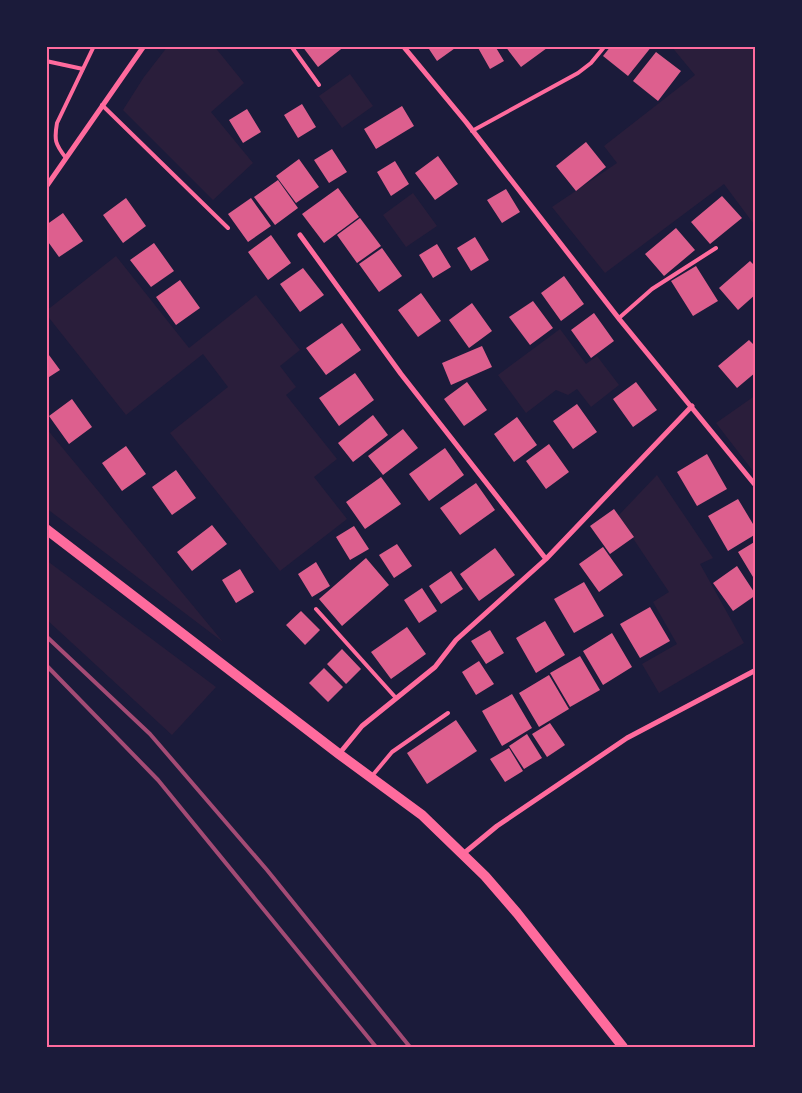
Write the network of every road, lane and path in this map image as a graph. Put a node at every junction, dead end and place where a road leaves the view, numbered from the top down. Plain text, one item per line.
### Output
1 (94, 46) edge
2 (144, 46) edge
3 (291, 46) edge
4 (403, 46) edge
5 (605, 46) edge
6 (46, 61) edge
7 (83, 69) junction
8 (320, 85) dead end
9 (102, 105) junction
10 (472, 131) junction
11 (66, 158) junction
12 (46, 187) edge
13 (228, 228) dead end
14 (300, 235) dead end
15 (716, 248) dead end
16 (619, 318) junction
17 (692, 406) junction
18 (756, 486) edge
19 (46, 529) edge
20 (546, 559) junction
21 (316, 609) dead end
22 (756, 670) edge
23 (396, 698) junction
24 (448, 713) dead end
25 (339, 754) junction
26 (371, 777) junction
27 (463, 854) junction
28 (619, 1045) edge

1 - 7 lane
2 - 9 street
3 - 8 lane
4 - 10 street
5 - 10 lane
6 - 7 lane
7 - 11 lane
9 - 11 street
9 - 13 lane
10 - 16 street
11 - 12 street
14 - 20 street
15 - 16 lane
16 - 17 street
17 - 18 street
17 - 20 street
19 - 25 main road
20 - 23 street
21 - 23 lane
22 - 27 street
23 - 25 street
24 - 26 lane
25 - 26 main road
26 - 27 main road
27 - 28 main road

